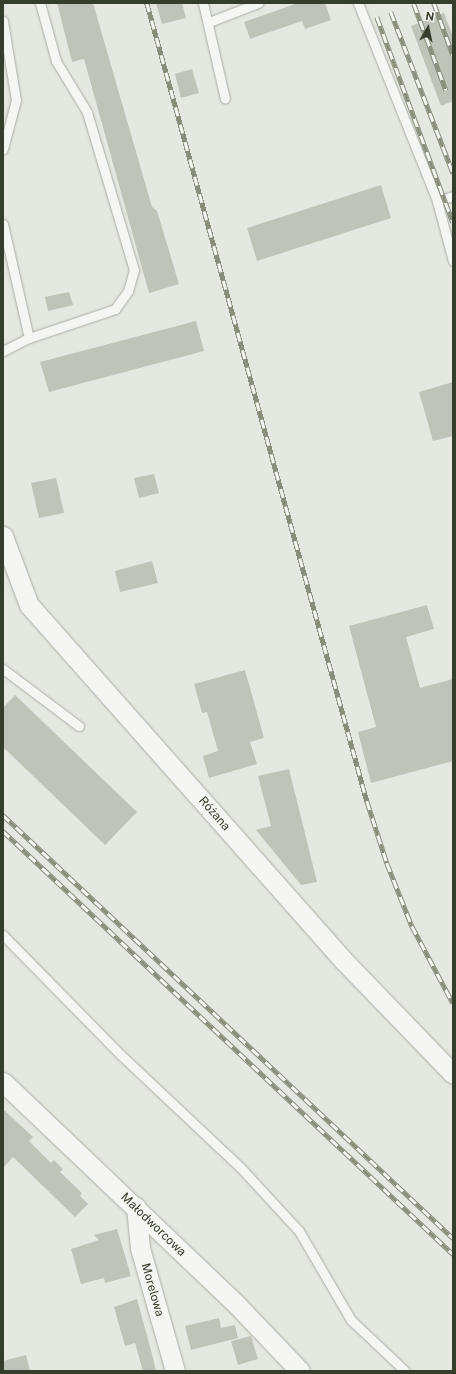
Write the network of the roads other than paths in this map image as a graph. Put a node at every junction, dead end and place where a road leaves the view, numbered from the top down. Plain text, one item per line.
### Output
1 (40, 3) edge
2 (203, 3) edge
3 (258, 3) edge
4 (358, 3) edge
5 (3, 21) edge
6 (209, 22) junction
7 (225, 99) dead end
8 (3, 149) edge
9 (453, 196) edge
10 (437, 201) junction
11 (3, 224) edge
12 (453, 262) edge
13 (29, 338) junction
14 (3, 351) edge
15 (3, 536) edge
16 (3, 669) edge
17 (79, 726) dead end
18 (3, 935) edge
19 (453, 1074) edge
20 (3, 1082) edge
21 (136, 1207) junction
22 (175, 1371) edge
23 (300, 1371) edge
24 (405, 1371) edge

1 - 13 lane
2 - 6 lane
3 - 6 lane
4 - 10 lane
5 - 8 lane
6 - 7 lane
9 - 10 lane
10 - 12 lane
11 - 13 lane
13 - 14 lane
15 - 19 street, Różana
16 - 17 lane
18 - 24 lane
20 - 21 street, Małodworcowa
21 - 22 street, Morelowa
21 - 23 street, Małodworcowa

